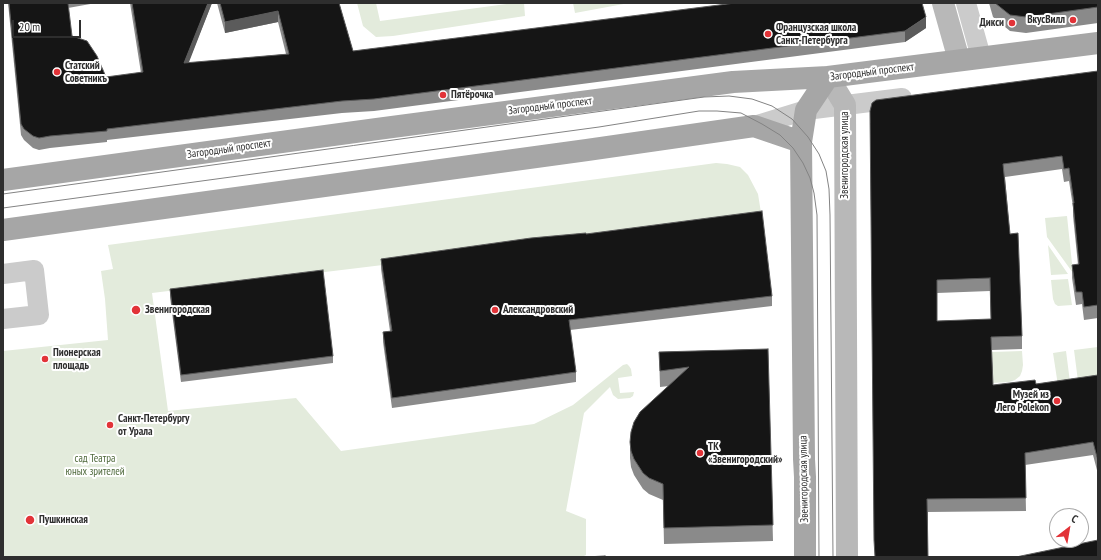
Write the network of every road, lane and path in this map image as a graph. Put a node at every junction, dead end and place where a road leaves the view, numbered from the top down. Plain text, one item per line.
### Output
1 (943, 3) edge
2 (966, 3) edge
3 (1098, 43) edge
4 (981, 57) junction
5 (959, 60) junction
6 (828, 77) junction
7 (923, 95) edge
8 (845, 105) junction
9 (806, 110) junction
10 (754, 126) junction
11 (801, 142) junction
12 (3, 178) edge
13 (3, 230) edge
14 (3, 274) edge
15 (3, 319) edge
16 (804, 557) edge
17 (847, 557) edge

1 - 5 street
2 - 4 street
3 - 4 main road, Загородный проспект
4 - 5 main road, Загородный проспект
5 - 6 main road, Загородный проспект
6 - 8 street, Звенигородская улица
6 - 9 main road, Звенигородская улица
6 - 12 main road, Загородный проспект
7 - 8 street
8 - 9 street
8 - 17 street, Звенигородская улица
9 - 10 street
9 - 11 main road, Звенигородская улица
10 - 11 main road
10 - 13 main road
11 - 16 main road, Звенигородская улица
14 - 15 street

